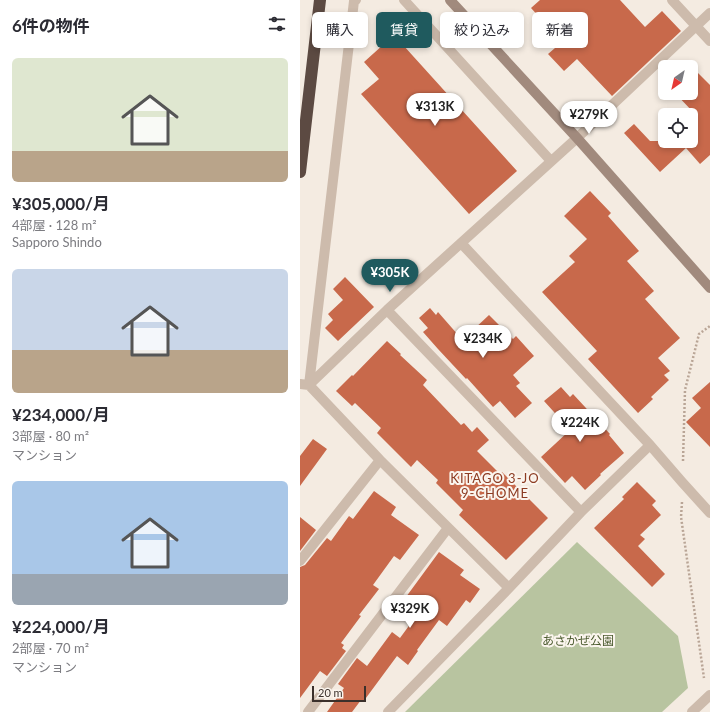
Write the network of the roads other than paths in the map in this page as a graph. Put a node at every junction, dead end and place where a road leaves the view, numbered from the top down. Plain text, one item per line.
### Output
1 (320, 0) edge
2 (356, 0) edge
3 (404, 0) edge
4 (450, 0) edge
5 (672, 0) edge
6 (710, 13) edge
7 (696, 26) junction
8 (710, 41) edge
9 (577, 138) junction
10 (551, 161) junction
11 (300, 172) edge
12 (461, 243) junction
13 (710, 288) edge
14 (387, 310) junction
15 (304, 384) edge
16 (650, 445) junction
17 (380, 460) junction
18 (581, 512) junction
19 (710, 513) edge
20 (448, 528) junction
21 (300, 561) edge
22 (509, 588) junction
23 (710, 695) edge
24 (308, 712) edge
25 (388, 712) edge
26 (692, 712) edge

1 - 11 highway
2 - 15 street
3 - 10 street
4 - 9 main road
5 - 7 street
6 - 7 street
7 - 8 street
7 - 9 street
9 - 10 street
9 - 13 main road
10 - 12 street
12 - 14 street
12 - 16 street
14 - 15 street
14 - 18 street
15 - 17 street
16 - 18 street
16 - 19 street
17 - 20 street
17 - 21 street
18 - 22 street
20 - 22 street
20 - 24 street
22 - 25 street
23 - 26 street

